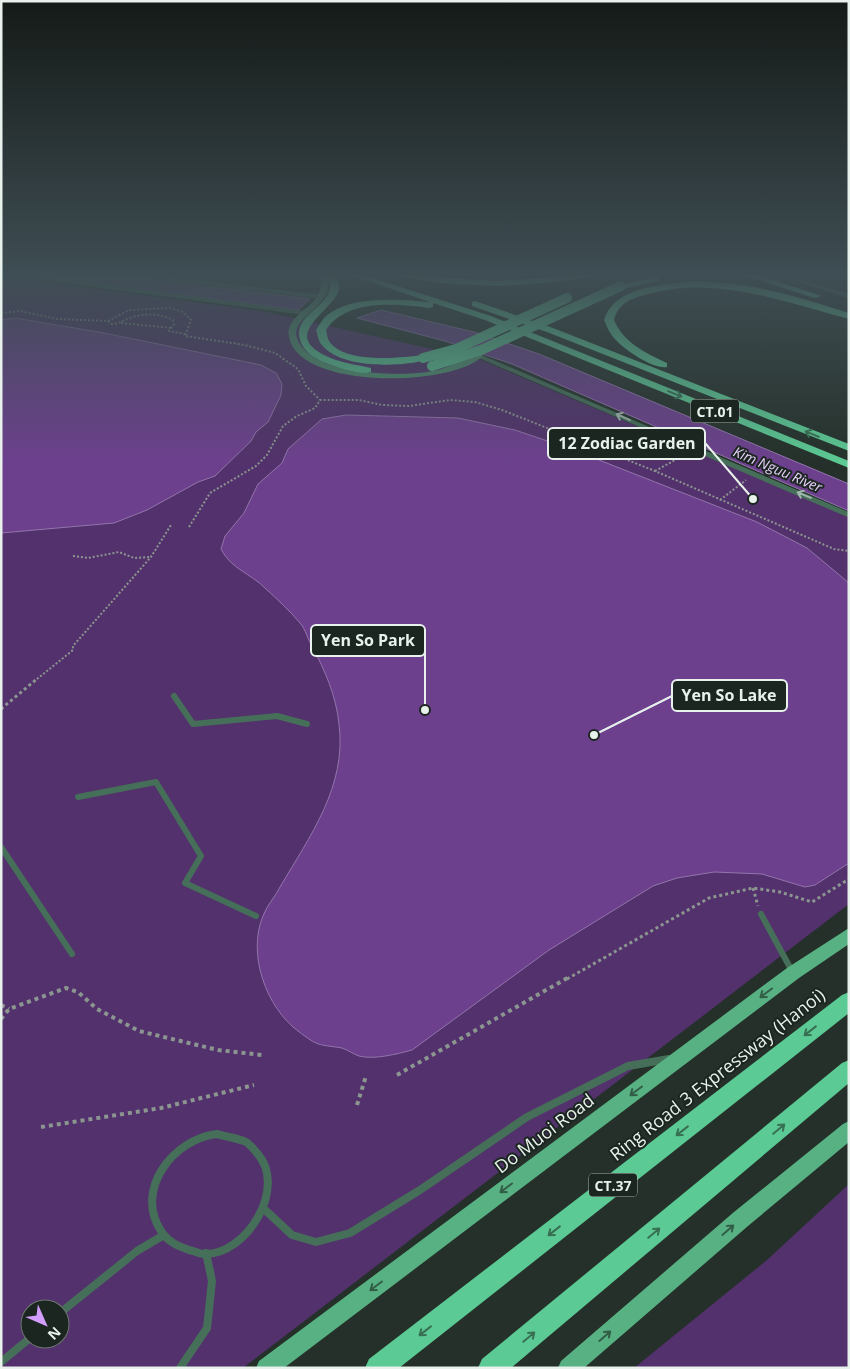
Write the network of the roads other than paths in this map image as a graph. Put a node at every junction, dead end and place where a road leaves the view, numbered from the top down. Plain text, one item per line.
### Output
1 (292, 338) edge
2 (304, 338) edge
3 (322, 338) edge
4 (480, 338) edge
5 (505, 338) edge
6 (529, 338) edge
7 (536, 338) edge
8 (568, 338) edge
9 (621, 338) edge
10 (546, 344) junction
11 (481, 355) junction
12 (581, 356) junction
13 (779, 421) junction
14 (848, 448) edge
15 (849, 466) edge
16 (849, 514) edge
17 (174, 696) dead end
18 (307, 724) dead end
19 (78, 797) dead end
20 (1, 847) edge
21 (761, 914) road end
22 (256, 916) dead end
23 (849, 935) edge
24 (72, 954) dead end
25 (793, 973) junction
26 (849, 1002) edge
27 (681, 1057) junction
28 (849, 1070) edge
29 (849, 1130) edge
30 (264, 1209) junction
31 (164, 1236) junction
32 (206, 1253) junction
33 (70, 1306) edge
34 (20, 1346) edge
35 (1, 1362) edge
36 (180, 1368) edge
37 (266, 1368) edge
38 (378, 1368) edge
39 (491, 1368) edge
40 (568, 1368) edge

1 - 11 street
2 - 5 highway, bridge
3 - 4 highway, bridge
6 - 10 highway, bridge
7 - 12 highway, CT.01
8 - 13 highway, CT.01
9 - 13 highway
10 - 11 highway
10 - 12 highway
16 -> 11 lane
12 -> 15 highway, CT.01
14 -> 13 highway, CT.01
17 - 18 lane
19 - 22 lane
20 - 24 lane
21 - 25 lane
23 - 25 main road, Do Muoi Road
25 -> 27 main road, Do Muoi Road
26 -> 38 highway, Ring Road 3 Expressway (Hanoi) / CT.37
27 - 30 lane
27 -> 37 main road, Do Muoi Road
39 -> 28 highway
40 -> 29 main road
30 - 31 lane
30 - 32 lane
31 - 32 lane
31 - 33 lane
32 - 36 lane
34 - 35 lane

